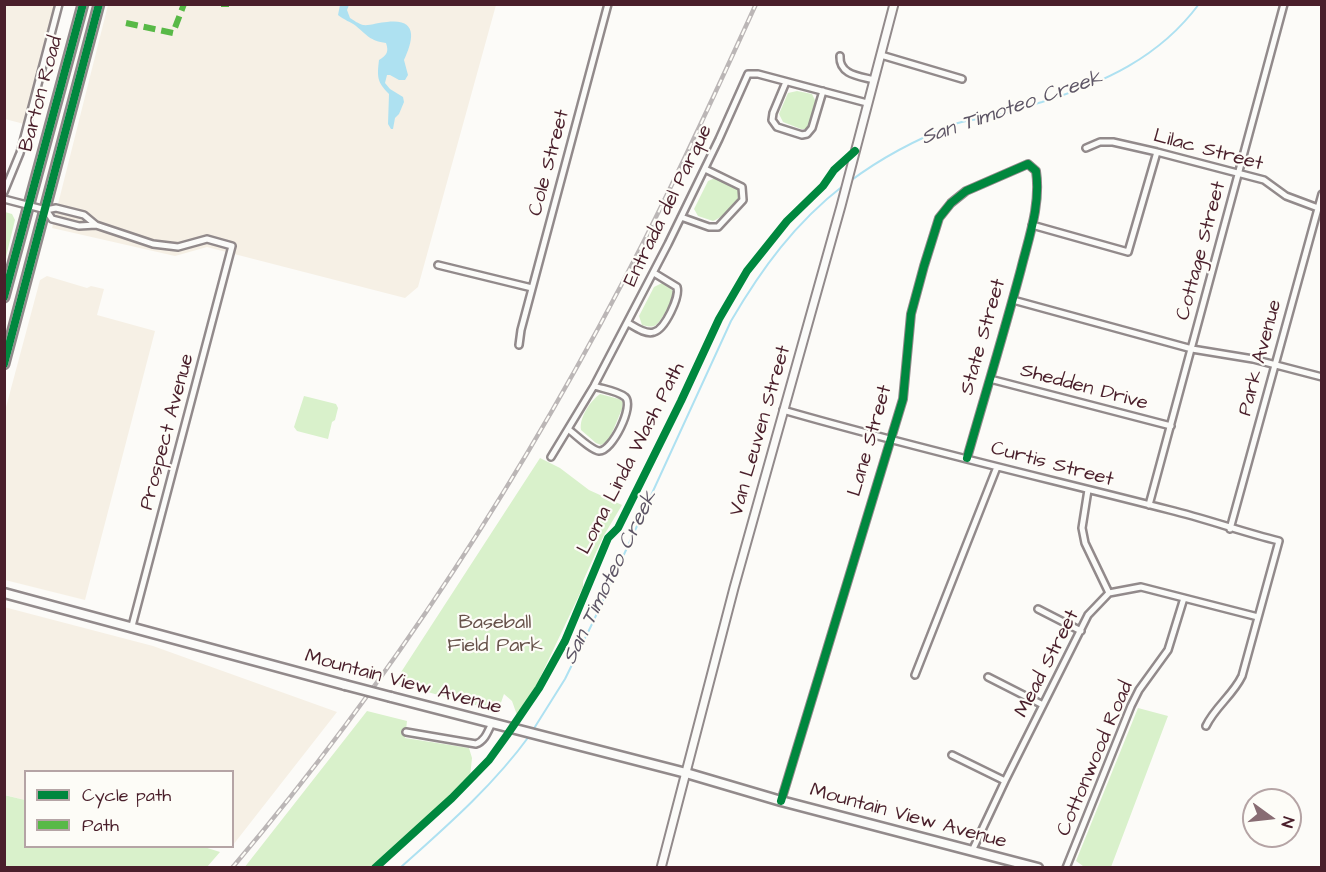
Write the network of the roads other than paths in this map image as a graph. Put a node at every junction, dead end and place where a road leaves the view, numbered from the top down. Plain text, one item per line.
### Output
1 (59, 4) edge
2 (83, 4) edge
3 (99, 4) edge
4 (608, 4) edge
5 (894, 4) edge
6 (1284, 4) edge
7 (881, 55) junction
8 (840, 56) dead end
9 (962, 79) dead end
10 (874, 80) junction
11 (786, 82) junction
12 (823, 91) junction
13 (867, 103) junction
14 (1086, 148) dead end
15 (1157, 152) junction
16 (705, 169) junction
17 (1239, 174) junction
18 (4, 192) edge
19 (1322, 194) edge
20 (4, 199) edge
21 (28, 205) junction
22 (1318, 208) junction
23 (46, 210) junction
24 (681, 217) junction
25 (96, 225) junction
26 (1032, 225) junction
27 (438, 266) dead end
28 (654, 273) junction
29 (532, 288) junction
30 (4, 297) edge
31 (1012, 300) junction
32 (628, 323) junction
33 (519, 345) dead end
34 (1192, 349) junction
35 (4, 364) edge
36 (1275, 364) junction
37 (1322, 377) edge
38 (990, 379) junction
39 (594, 386) junction
40 (783, 410) junction
41 (1171, 426) junction
42 (568, 429) junction
43 (890, 441) junction
44 (551, 457) dead end
45 (967, 458) junction
46 (997, 467) junction
47 (1088, 490) junction
48 (1149, 505) junction
49 (1230, 529) junction
50 (4, 593) edge
51 (1108, 593) junction
52 (1184, 597) junction
53 (1038, 609) dead end
54 (1258, 617) junction
55 (132, 626) junction
56 (1081, 631) junction
57 (915, 675) dead end
58 (988, 677) dead end
59 (1044, 705) junction
60 (492, 723) junction
61 (1206, 726) dead end
62 (406, 732) dead end
63 (952, 755) dead end
64 (686, 773) junction
65 (1005, 781) junction
66 (781, 801) junction
67 (972, 851) junction
68 (661, 867) edge
69 (1032, 867) edge
70 (1066, 867) edge

1 - 18 street
2 - 21 main road, Barton Road
3 - 23 main road, Barton Road
4 - 29 street, Cole Street
5 - 7 street, Van Leuven Street
6 - 17 street, Cottage Street
7 - 9 street
7 - 10 street, Van Leuven Street
8 - 10 street
10 - 13 street, Van Leuven Street
11 - 12 street, Entrada del Parque
11 - 12 street
11 - 16 street, Entrada del Parque
12 - 13 street, Entrada del Parque
13 - 40 street, Van Leuven Street
14 - 15 street, Lilac Street
15 - 17 street, Lilac Street
15 - 26 street
16 - 24 street, Entrada del Parque
16 - 24 street
17 - 22 street, Lilac Street
17 - 34 street, Cottage Street
19 - 22 street, Park Avenue
20 - 21 street
21 - 23 street
21 - 30 main road, Barton Road
22 - 36 street, Park Avenue
23 - 25 street
23 - 25 street
23 - 35 main road, Barton Road
24 - 28 street, Entrada del Parque
25 - 55 street, Prospect Avenue
26 - 31 street, State Street
26 - 43 street, Lane Street
27 - 29 street
28 - 32 street, Entrada del Parque
28 - 32 street
29 - 33 street, Cole Street
31 - 34 street
31 - 38 street, State Street
32 - 39 street, Entrada del Parque
34 - 36 street
34 - 41 street, Cottage Street
36 - 37 street
36 - 49 street, Park Avenue
38 - 41 street, Shedden Drive
38 - 45 street, State Street
39 - 42 street, Entrada del Parque
39 - 42 street
40 - 43 street, Curtis Street
40 - 64 street, Van Leuven Street
41 - 48 street, Cottage Street
42 - 44 street, Entrada del Parque
43 - 45 street, Curtis Street
43 - 66 street, Lane Street
45 - 46 street, Curtis Street
46 - 47 street, Curtis Street
46 - 57 street
47 - 48 street, Curtis Street
47 - 51 street
48 - 49 street, Curtis Street
49 - 54 street, Curtis Street
50 - 55 main road, Mountain View Avenue
51 - 52 street
51 - 56 street, Mead Street
52 - 54 street
52 - 70 street, Cottonwood Road
53 - 56 street
54 - 61 street
55 - 60 main road, Mountain View Avenue, bridge
56 - 59 street, Mead Street
58 - 59 street
59 - 65 street, Mead Street
60 - 62 street
60 - 64 main road, Mountain View Avenue
63 - 65 street
64 - 66 main road, Mountain View Avenue
64 - 68 street, Van Leuven Street
65 - 67 street, Mead Street
66 - 67 main road, Mountain View Avenue
67 - 69 main road, Mountain View Avenue

